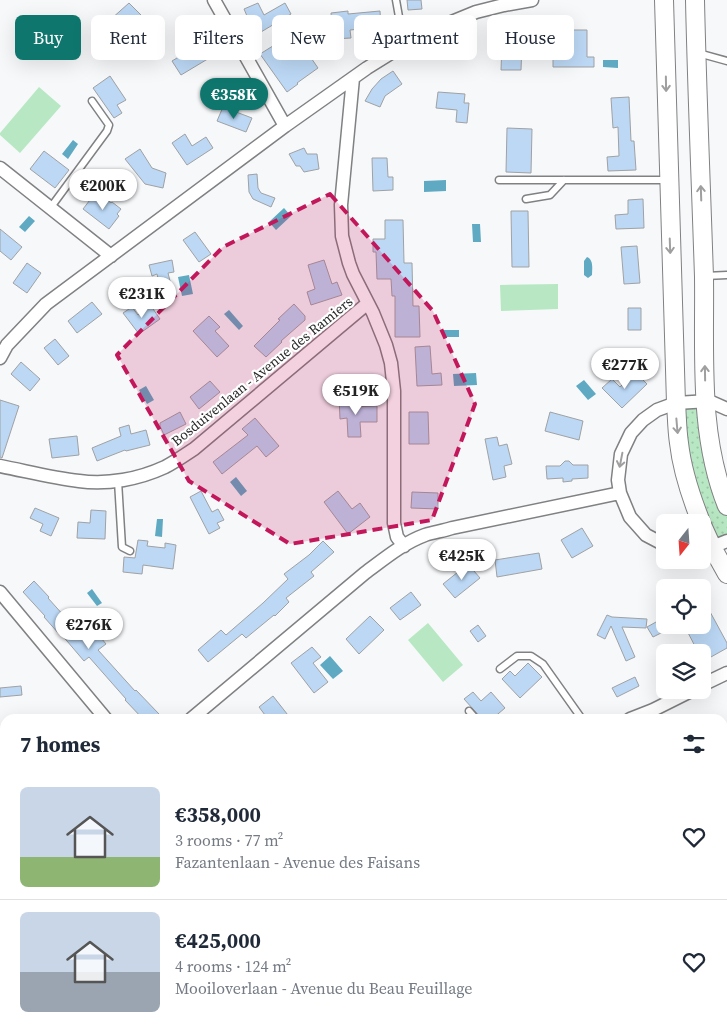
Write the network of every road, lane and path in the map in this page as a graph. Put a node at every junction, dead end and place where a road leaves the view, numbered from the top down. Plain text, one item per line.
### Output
1 (214, 0) edge
2 (396, 0) edge
3 (532, 0) edge
4 (664, 0) edge
5 (695, 0) edge
6 (399, 15) edge
7 (469, 15) edge
8 (696, 53) junction
9 (381, 60) edge
10 (727, 61) edge
11 (353, 78) junction
12 (92, 101) dead end
13 (286, 126) junction
14 (0, 168) edge
15 (499, 180) dead end
16 (564, 180) junction
17 (668, 180) junction
18 (526, 199) dead end
19 (51, 208) junction
20 (111, 256) junction
21 (727, 275) edge
22 (704, 276) junction
23 (368, 303) junction
24 (0, 358) edge
25 (706, 401) junction
26 (676, 404) junction
27 (727, 409) edge
28 (0, 466) edge
29 (118, 481) junction
30 (620, 493) junction
31 (727, 506) edge
32 (698, 514) edge
33 (656, 541) edge
34 (404, 546) junction
35 (714, 546) edge
36 (130, 551) dead end
37 (727, 574) edge
38 (0, 592) edge
39 (500, 669) dead end
40 (727, 674) edge
41 (711, 681) edge
42 (675, 699) edge
43 (469, 711) dead end
44 (102, 714) edge
45 (197, 714) edge
46 (472, 714) edge
47 (578, 714) edge
48 (643, 714) edge

1 - 13 street
2 - 6 lane
3 - 7 street
4 -> 17 street
5 - 8 street
8 - 10 lane
22 -> 8 street
9 - 11 street
11 - 13 street
11 - 23 street
12 - 19 lane
13 - 20 street
14 - 19 street
15 - 16 lane
16 - 17 lane
16 - 18 lane
17 -> 26 street
19 - 20 street
20 - 24 street
21 - 22 lane
25 -> 22 street
23 - 29 street, Bosduivenlaan - Avenue des Ramiers
23 - 34 street
25 - 26 street
25 - 27 street
25 - 31 street
26 -> 30 street
26 -> 32 street
28 - 29 street, Bosduivenlaan - Avenue des Ramiers
29 - 36 lane
30 - 33 street
30 - 34 street
34 - 45 street
35 - 37 street
38 - 44 street
39 - 47 lane
40 - 41 street
42 - 48 street
43 - 46 lane

